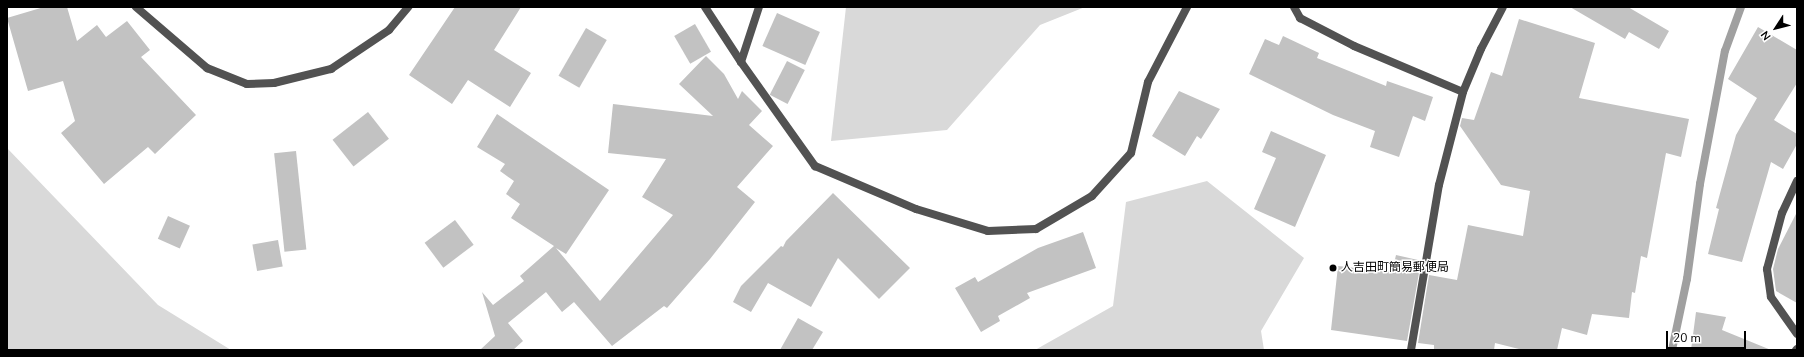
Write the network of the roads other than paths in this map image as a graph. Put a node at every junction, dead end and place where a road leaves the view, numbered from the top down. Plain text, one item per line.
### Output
1 (136, 7) edge
2 (408, 7) edge
3 (705, 7) edge
4 (759, 7) edge
5 (1187, 7) edge
6 (1294, 7) edge
7 (1503, 7) edge
8 (741, 62) junction
9 (1463, 92) junction
10 (1797, 181) edge
11 (1797, 334) edge
12 (1410, 350) edge

1 - 2 street
3 - 8 street
4 - 8 street
5 - 8 street
6 - 9 street
7 - 9 street
9 - 12 street
10 - 11 street

